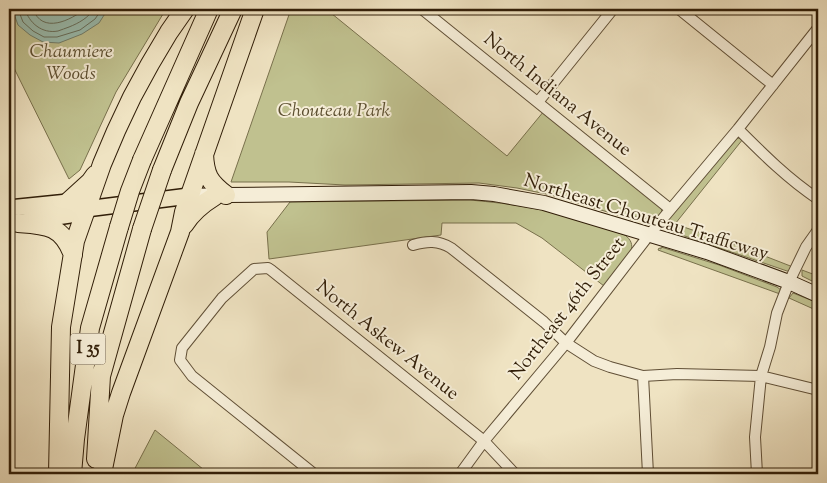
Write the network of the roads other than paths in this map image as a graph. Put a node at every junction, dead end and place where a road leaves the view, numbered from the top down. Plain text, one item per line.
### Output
1 (185, 9) edge
2 (209, 9) edge
3 (233, 9) edge
4 (255, 9) edge
5 (422, 9) edge
6 (613, 9) edge
7 (679, 9) edge
8 (818, 28) edge
9 (773, 84) junction
10 (538, 102) junction
11 (738, 129) junction
12 (204, 153) junction
13 (102, 164) junction
14 (221, 195) junction
15 (189, 196) junction
16 (818, 198) edge
17 (68, 202) junction
18 (86, 209) junction
19 (670, 209) junction
20 (12, 218) edge
21 (818, 230) edge
22 (180, 232) junction
23 (649, 234) junction
24 (413, 244) dead end
25 (73, 255) junction
26 (789, 282) junction
27 (818, 295) edge
28 (566, 343) junction
29 (643, 376) junction
30 (761, 376) junction
31 (818, 390) edge
32 (484, 441) junction
33 (58, 474) edge
34 (72, 474) edge
35 (94, 474) edge
36 (102, 474) edge
37 (314, 474) edge
38 (460, 474) edge
39 (515, 474) edge
40 (648, 474) edge
41 (758, 474) edge

1 - 13 highway
2 - 34 highway, I 35, bridge
3 - 35 highway, I 35, bridge
4 - 12 highway
5 - 10 street, North Indiana Avenue
6 - 10 street
7 - 9 street
8 - 9 street, Northeast 46th Street
9 - 11 street, Northeast 46th Street
10 - 19 street, North Indiana Avenue
11 - 16 street
11 - 19 street, Northeast 46th Street
12 - 14 highway
12 - 15 highway
13 - 17 highway
13 - 18 highway
14 - 15 main road, Northeast Chouteau Trafficway
14 - 22 highway
14 - 23 main road, Northeast Chouteau Trafficway
15 - 18 main road
15 - 22 highway
17 - 18 main road
17 - 20 main road
18 - 20 main road
18 - 25 highway
19 - 23 street, Northeast 46th Street
20 - 25 highway
21 - 26 street
22 - 36 highway
23 - 26 main road, Northeast Chouteau Trafficway
23 - 28 street, Northeast 46th Street
24 - 28 street
25 - 33 highway
26 - 27 main road, Northeast Chouteau Trafficway
26 - 30 street
28 - 29 street
28 - 32 street, Northeast 46th Street
29 - 30 street
29 - 40 street
30 - 31 street
30 - 41 street
32 - 37 street, North Askew Avenue
32 - 38 street, Northeast 46th Street
32 - 39 street, North Askew Avenue

